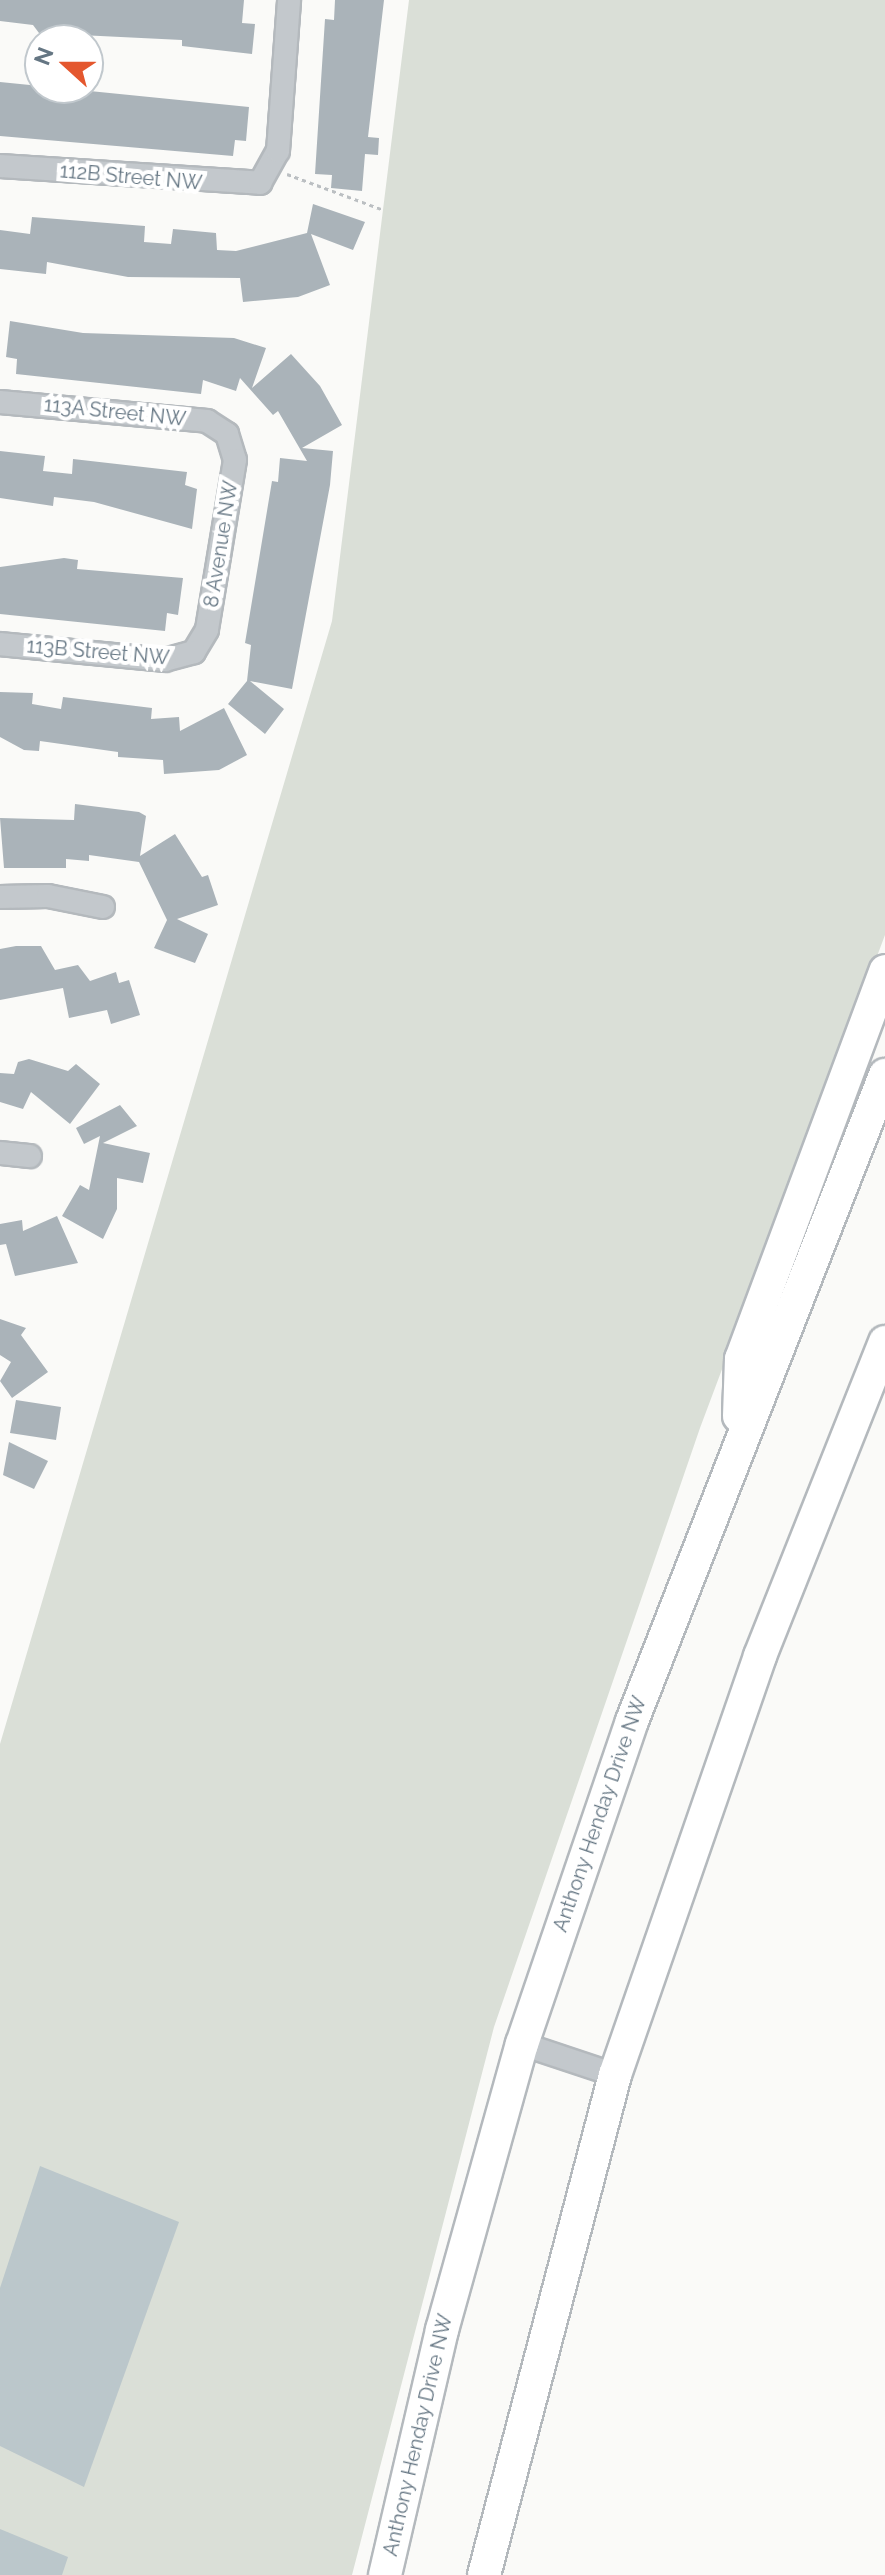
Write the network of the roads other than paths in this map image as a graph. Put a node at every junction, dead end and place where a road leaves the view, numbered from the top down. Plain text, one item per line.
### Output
1 (289, 0) edge
2 (0, 166) edge
3 (0, 402) edge
4 (227, 434) joint
5 (0, 644) edge
6 (194, 652) joint
7 (0, 897) edge
8 (103, 907) dead end
9 (885, 971) edge
10 (885, 1075) edge
11 (0, 1153) edge
12 (30, 1156) dead end
13 (885, 1342) edge
14 (885, 1393) edge
15 (738, 1439) junction
16 (760, 1656) junction
17 (522, 2044) junction
18 (615, 2075) junction
19 (385, 2575) edge
20 (484, 2575) edge

1 - 2 street, 112B Street NW
3 - 4 street, 113A Street NW
4 - 6 street, 8 Avenue NW
5 - 6 street, 113B Street NW
7 - 8 street
9 - 15 highway
10 - 15 highway, Anthony Henday Drive NW
11 - 12 street
13 - 16 highway
14 - 16 highway
15 - 17 highway, Anthony Henday Drive NW
16 - 18 highway
17 - 18 street
17 - 19 highway, Anthony Henday Drive NW
18 - 20 highway

